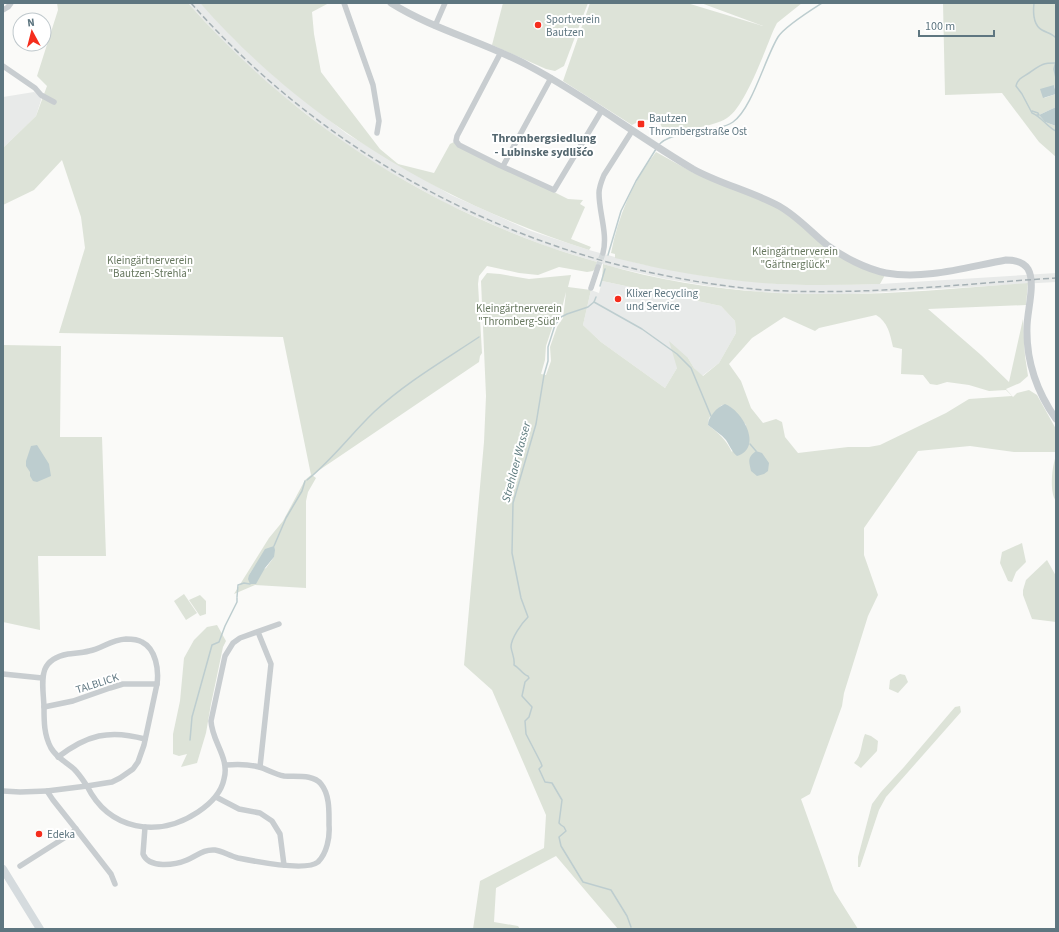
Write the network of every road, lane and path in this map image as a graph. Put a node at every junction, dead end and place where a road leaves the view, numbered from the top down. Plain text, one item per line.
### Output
1 (11, 3) edge
2 (344, 3) edge
3 (391, 3) edge
4 (445, 3) edge
5 (3, 10) edge
6 (435, 26) junction
7 (501, 52) junction
8 (3, 66) edge
9 (551, 78) junction
10 (54, 102) dead end
11 (602, 110) junction
12 (632, 131) junction
13 (377, 133) dead end
14 (503, 166) junction
15 (603, 253) tunnel mouth
16 (598, 267) tunnel mouth
17 (591, 288) dead end
18 (1056, 419) edge
19 (279, 624) dead end
20 (258, 632) junction
21 (3, 674) edge
22 (42, 678) junction
23 (157, 684) junction
24 (44, 707) junction
25 (145, 739) junction
26 (58, 757) junction
27 (226, 765) junction
28 (260, 767) junction
29 (87, 786) junction
30 (3, 791) edge
31 (47, 791) junction
32 (216, 797) junction
33 (145, 827) junction
34 (76, 829) junction
35 (284, 865) junction
36 (20, 866) dead end
37 (3, 869) edge
38 (115, 884) dead end
39 (40, 929) edge

1 - 5 street
2 - 13 street
3 - 6 street
4 - 6 street
6 - 7 street
7 - 9 street
7 - 14 street
8 - 10 street
9 - 11 street
9 - 14 street
11 - 12 street
11 - 14 street
12 - 15 street
12 - 18 street
16 - 17 street
19 - 20 street
20 - 27 street
20 - 28 street
21 - 22 street
22 - 23 street
22 - 24 street
23 - 24 street, TALBLICK
23 - 25 street
24 - 26 street
25 - 26 street
25 - 29 street
26 - 29 street
27 - 28 street
27 - 32 street
28 - 35 street
29 - 31 street
29 - 33 street
30 - 31 street
31 - 34 street
32 - 33 street
32 - 35 street
33 - 35 street
34 - 36 street
34 - 38 street
37 - 39 main road

